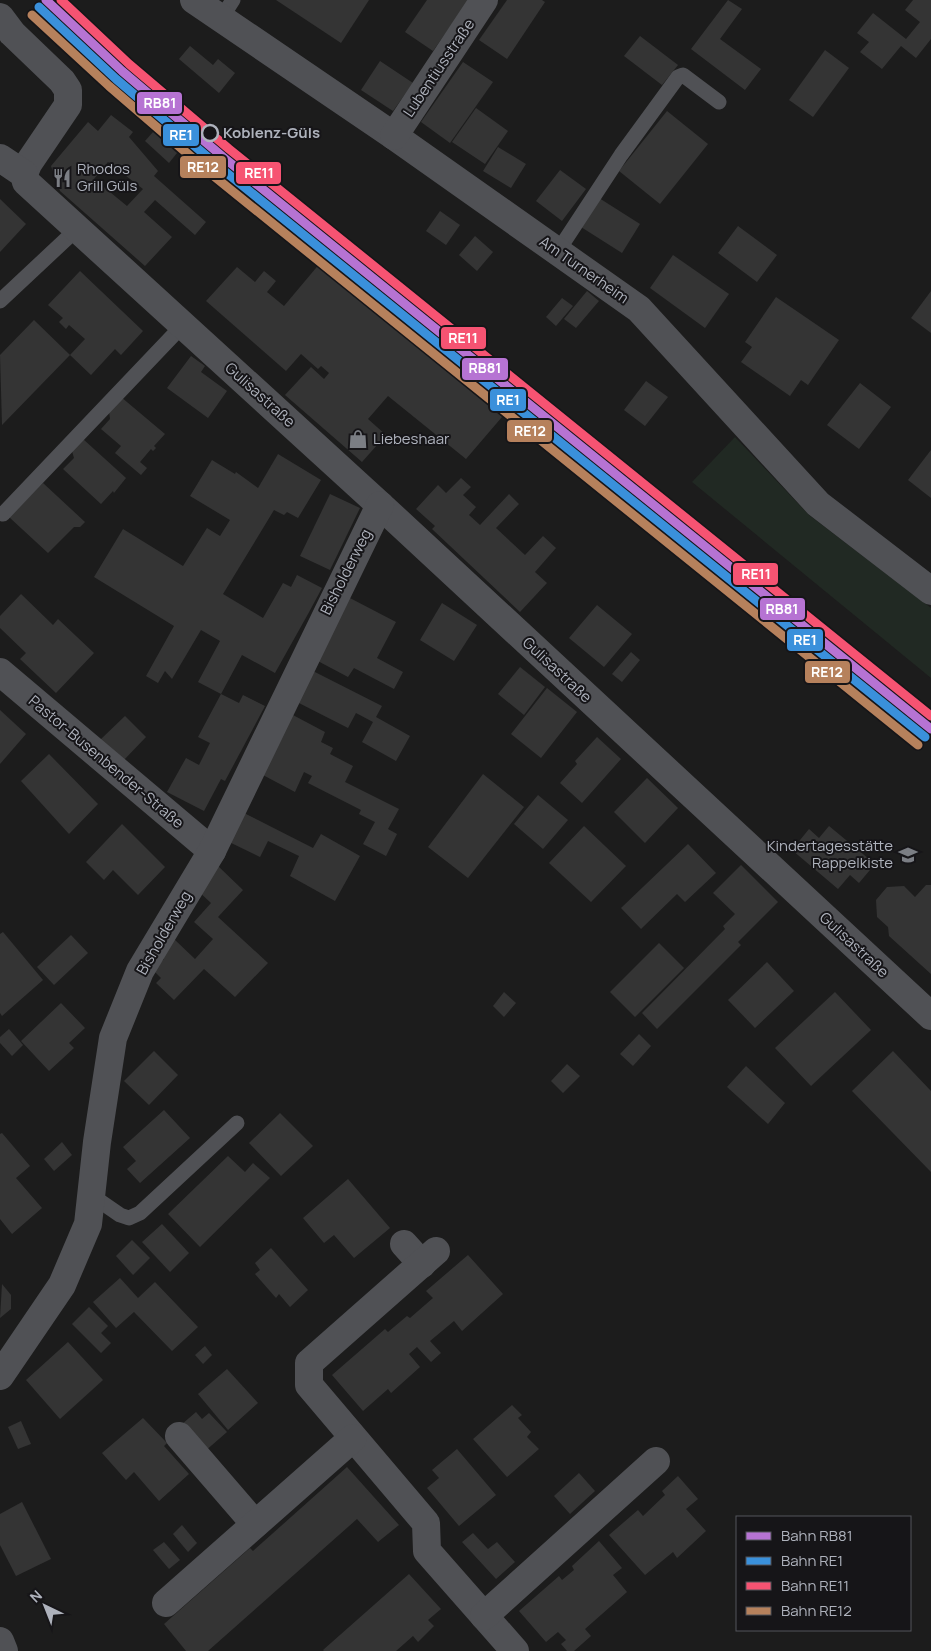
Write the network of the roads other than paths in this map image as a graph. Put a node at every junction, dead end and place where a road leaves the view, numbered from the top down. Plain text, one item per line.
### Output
1 (194, 0) edge
2 (484, 0) edge
3 (227, 9) edge
4 (0, 17) edge
5 (719, 102) dead end
6 (394, 136) junction
7 (0, 158) edge
8 (24, 174) junction
9 (78, 228) junction
10 (558, 251) junction
11 (0, 300) edge
12 (183, 325) junction
13 (380, 505) junction
14 (3, 514) dead end
15 (931, 591) edge
16 (0, 672) edge
17 (212, 851) junction
18 (931, 1016) edge
19 (237, 1123) dead end
20 (91, 1195) junction
21 (404, 1244) dead end
22 (0, 1376) edge
23 (179, 1436) dead end
24 (352, 1438) junction
25 (656, 1461) dead end
26 (256, 1524) junction
27 (166, 1603) dead end
28 (484, 1616) junction
29 (0, 1640) edge
30 (4, 1651) edge
31 (515, 1651) edge

1 - 3 street, Am Turnerheim
2 - 6 street, Lubentiusstraße
3 - 6 street, Am Turnerheim
4 - 8 street
5 - 10 lane
6 - 10 street, Am Turnerheim
7 - 8 street, Gulisastraße
8 - 9 street, Gulisastraße
9 - 11 lane
9 - 12 street, Gulisastraße
10 - 15 street, Am Turnerheim
12 - 13 street, Gulisastraße
12 - 14 lane
13 - 17 street, Bisholderweg
13 - 18 street, Gulisastraße
16 - 17 street, Pastor-Busenbender-Straße
17 - 20 street, Bisholderweg
19 - 20 lane
20 - 22 street, Bisholderweg
21 - 24 street
23 - 26 street
24 - 26 street
24 - 28 street
25 - 28 street
26 - 27 street
28 - 31 street
29 - 30 street

